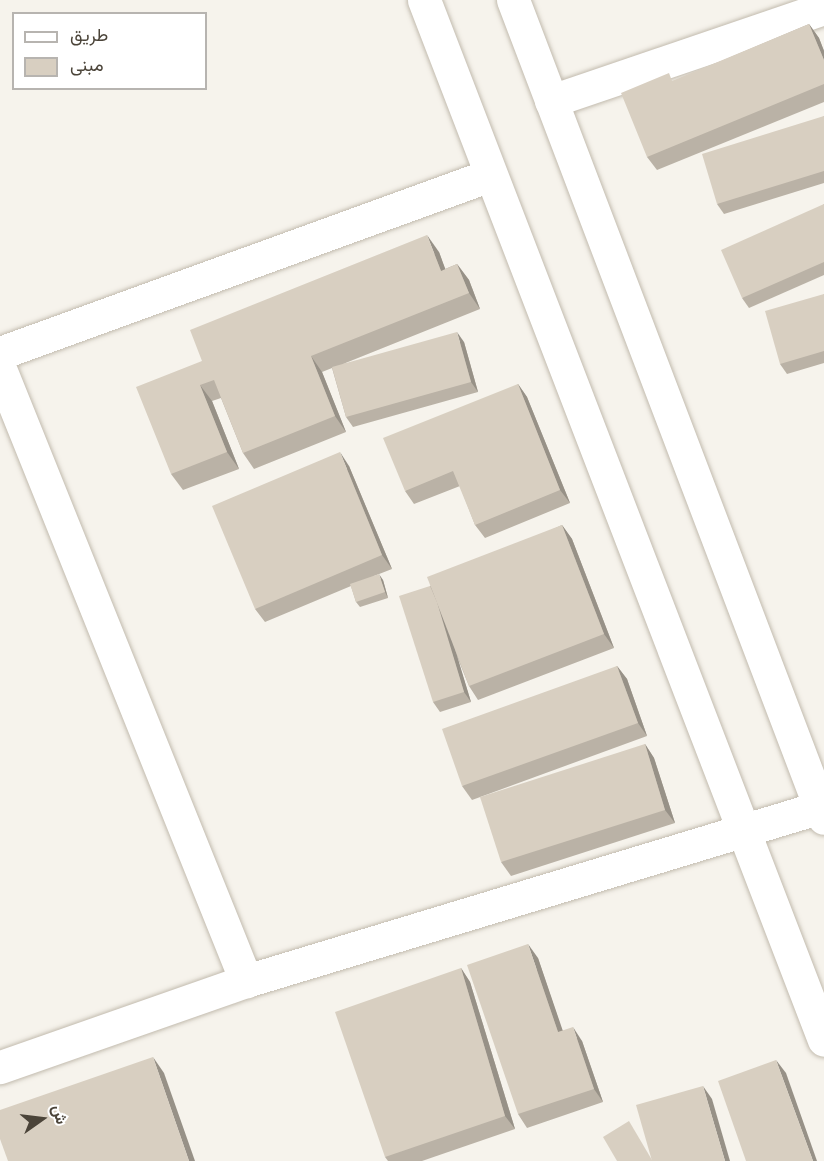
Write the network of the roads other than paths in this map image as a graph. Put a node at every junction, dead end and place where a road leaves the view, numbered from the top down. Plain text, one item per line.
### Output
1 (424, 0) edge
2 (513, 0) edge
3 (824, 8) edge
4 (551, 101) junction
5 (490, 175) junction
6 (0, 353) edge
7 (0, 369) edge
8 (823, 810) edge
9 (742, 827) junction
10 (246, 981) junction
11 (824, 1040) edge
12 (0, 1067) edge

1 - 5 street
2 - 4 street
3 - 4 street
4 - 8 street
5 - 6 street
5 - 9 street
7 - 10 street
8 - 9 street
9 - 10 street
9 - 11 street
10 - 12 street

